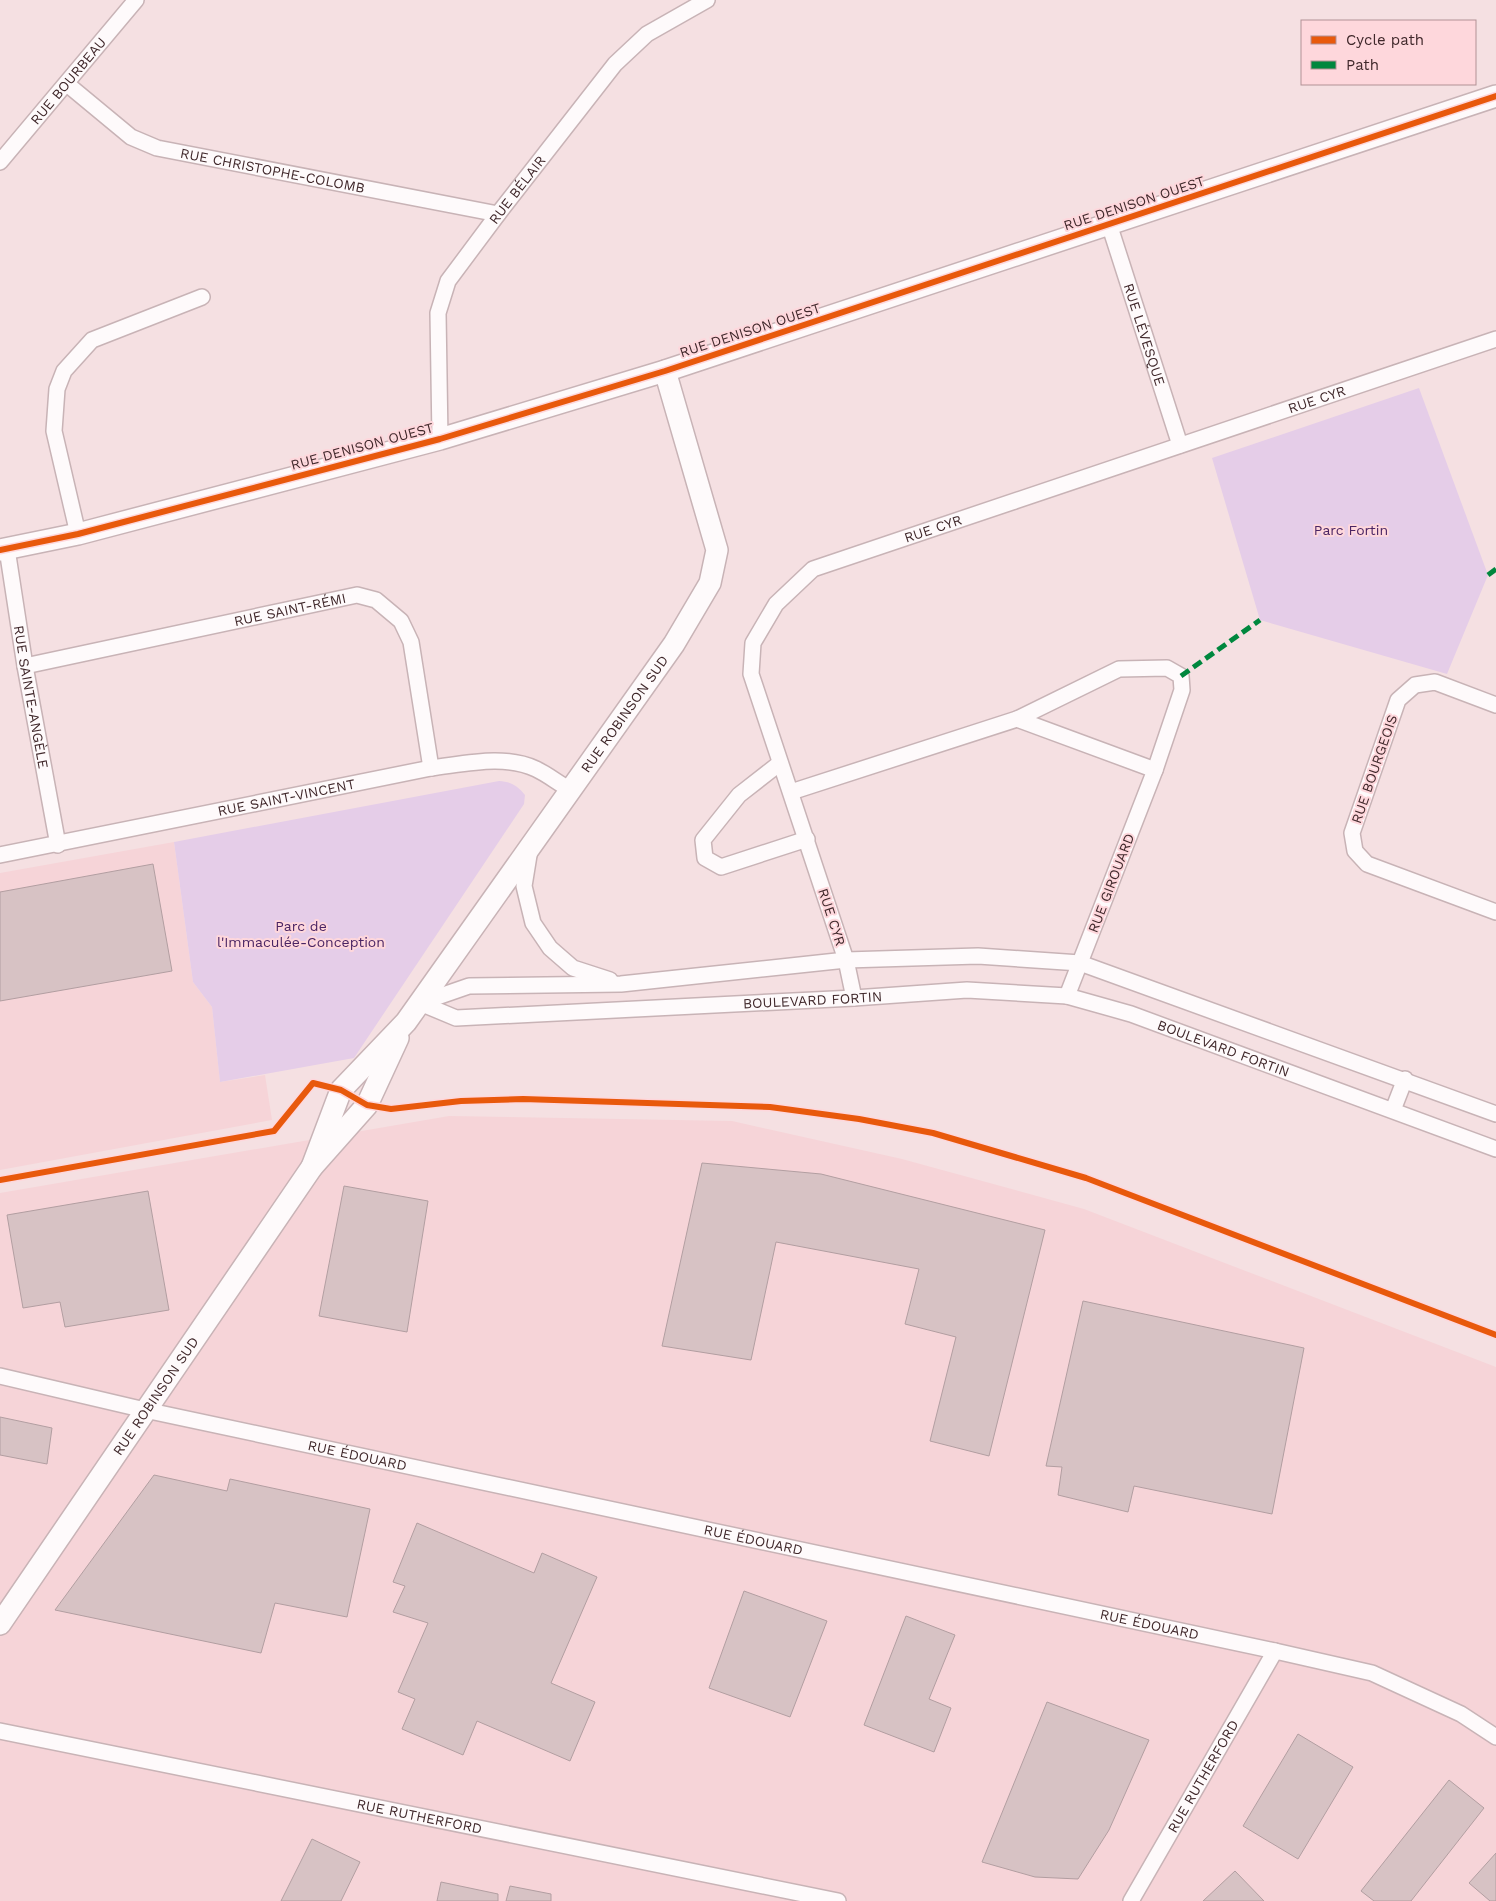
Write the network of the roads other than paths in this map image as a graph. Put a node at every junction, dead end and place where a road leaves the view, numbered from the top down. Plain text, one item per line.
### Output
1 (136, 0) edge
2 (707, 0) edge
3 (67, 84) junction
4 (1496, 96) edge
5 (0, 162) edge
6 (498, 214) junction
7 (1109, 224) junction
8 (202, 296) dead end
9 (1496, 339) edge
10 (666, 371) junction
11 (440, 439) junction
12 (1180, 445) junction
13 (78, 534) junction
14 (3, 549) edge
15 (25, 666) junction
16 (1496, 705) edge
17 (1016, 718) junction
18 (780, 763) junction
19 (431, 768) junction
20 (1155, 770) junction
21 (569, 790) junction
22 (791, 792) junction
23 (807, 839) junction
24 (58, 845) junction
25 (531, 846) junction
26 (0, 855) edge
27 (1496, 912) edge
28 (846, 960) junction
29 (1080, 963) junction
30 (621, 984) junction
31 (1067, 996) junction
32 (854, 998) junction
33 (420, 1003) junction
34 (406, 1022) junction
35 (1405, 1079) junction
36 (1393, 1110) junction
37 (1496, 1114) edge
38 (1496, 1150) edge
39 (312, 1167) junction
40 (0, 1376) edge
41 (145, 1410) junction
42 (0, 1624) edge
43 (1275, 1651) junction
44 (0, 1731) edge
45 (1496, 1737) edge
46 (838, 1901) edge
47 (1131, 1901) edge

1 - 3 street, RUE BOURBEAU
2 - 6 street, RUE BÉLAIR
3 - 5 street, RUE BOURBEAU
3 - 6 street, RUE CHRISTOPHE-COLOMB
4 - 7 street, RUE DENISON OUEST
6 - 11 street, RUE BÉLAIR
7 - 10 street, RUE DENISON OUEST
7 - 12 street, RUE LÉVESQUE
8 - 13 street
9 - 12 street, RUE CYR
10 - 11 street, RUE DENISON OUEST
10 - 21 street, RUE ROBINSON SUD
11 - 13 street, RUE DENISON OUEST
12 - 18 street, RUE CYR
13 - 14 street, RUE DENISON OUEST
14 - 15 street, RUE SAINTE-ANGÈLE
15 - 19 street, RUE SAINT-RÉMI
15 - 24 street, RUE SAINTE-ANGÈLE
16 - 27 street, RUE BOURGEOIS
17 - 20 street
17 - 20 street, RUE GIROUARD
17 - 22 street, RUE GIROUARD
18 - 22 street, RUE CYR
18 - 23 street
19 - 21 street, RUE SAINT-VINCENT
19 - 24 street, RUE SAINT-VINCENT
20 - 29 street, RUE GIROUARD
21 - 25 street, RUE ROBINSON SUD
22 - 23 street, RUE CYR
23 - 28 street, RUE CYR
24 - 26 street, RUE SAINT-VINCENT
25 - 30 street
25 - 33 street, RUE ROBINSON SUD
28 - 29 street
28 - 30 street
28 - 32 street, RUE CYR
29 - 31 street, RUE GIROUARD
29 - 35 street
30 - 33 street
31 - 32 street, BOULEVARD FORTIN
31 - 36 street, BOULEVARD FORTIN
32 - 33 street, BOULEVARD FORTIN
33 - 34 street, RUE ROBINSON SUD
34 - 39 street, RUE ROBINSON SUD
34 - 39 street, RUE ROBINSON SUD
35 - 36 street
35 - 37 street
36 - 38 street, BOULEVARD FORTIN
39 - 41 street, RUE ROBINSON SUD
40 - 41 street, RUE ÉDOUARD
41 - 42 street, RUE ROBINSON SUD
41 - 43 street, RUE ÉDOUARD
43 - 45 street, RUE ÉDOUARD
43 - 47 street, RUE RUTHERFORD
44 - 46 street, RUE RUTHERFORD

